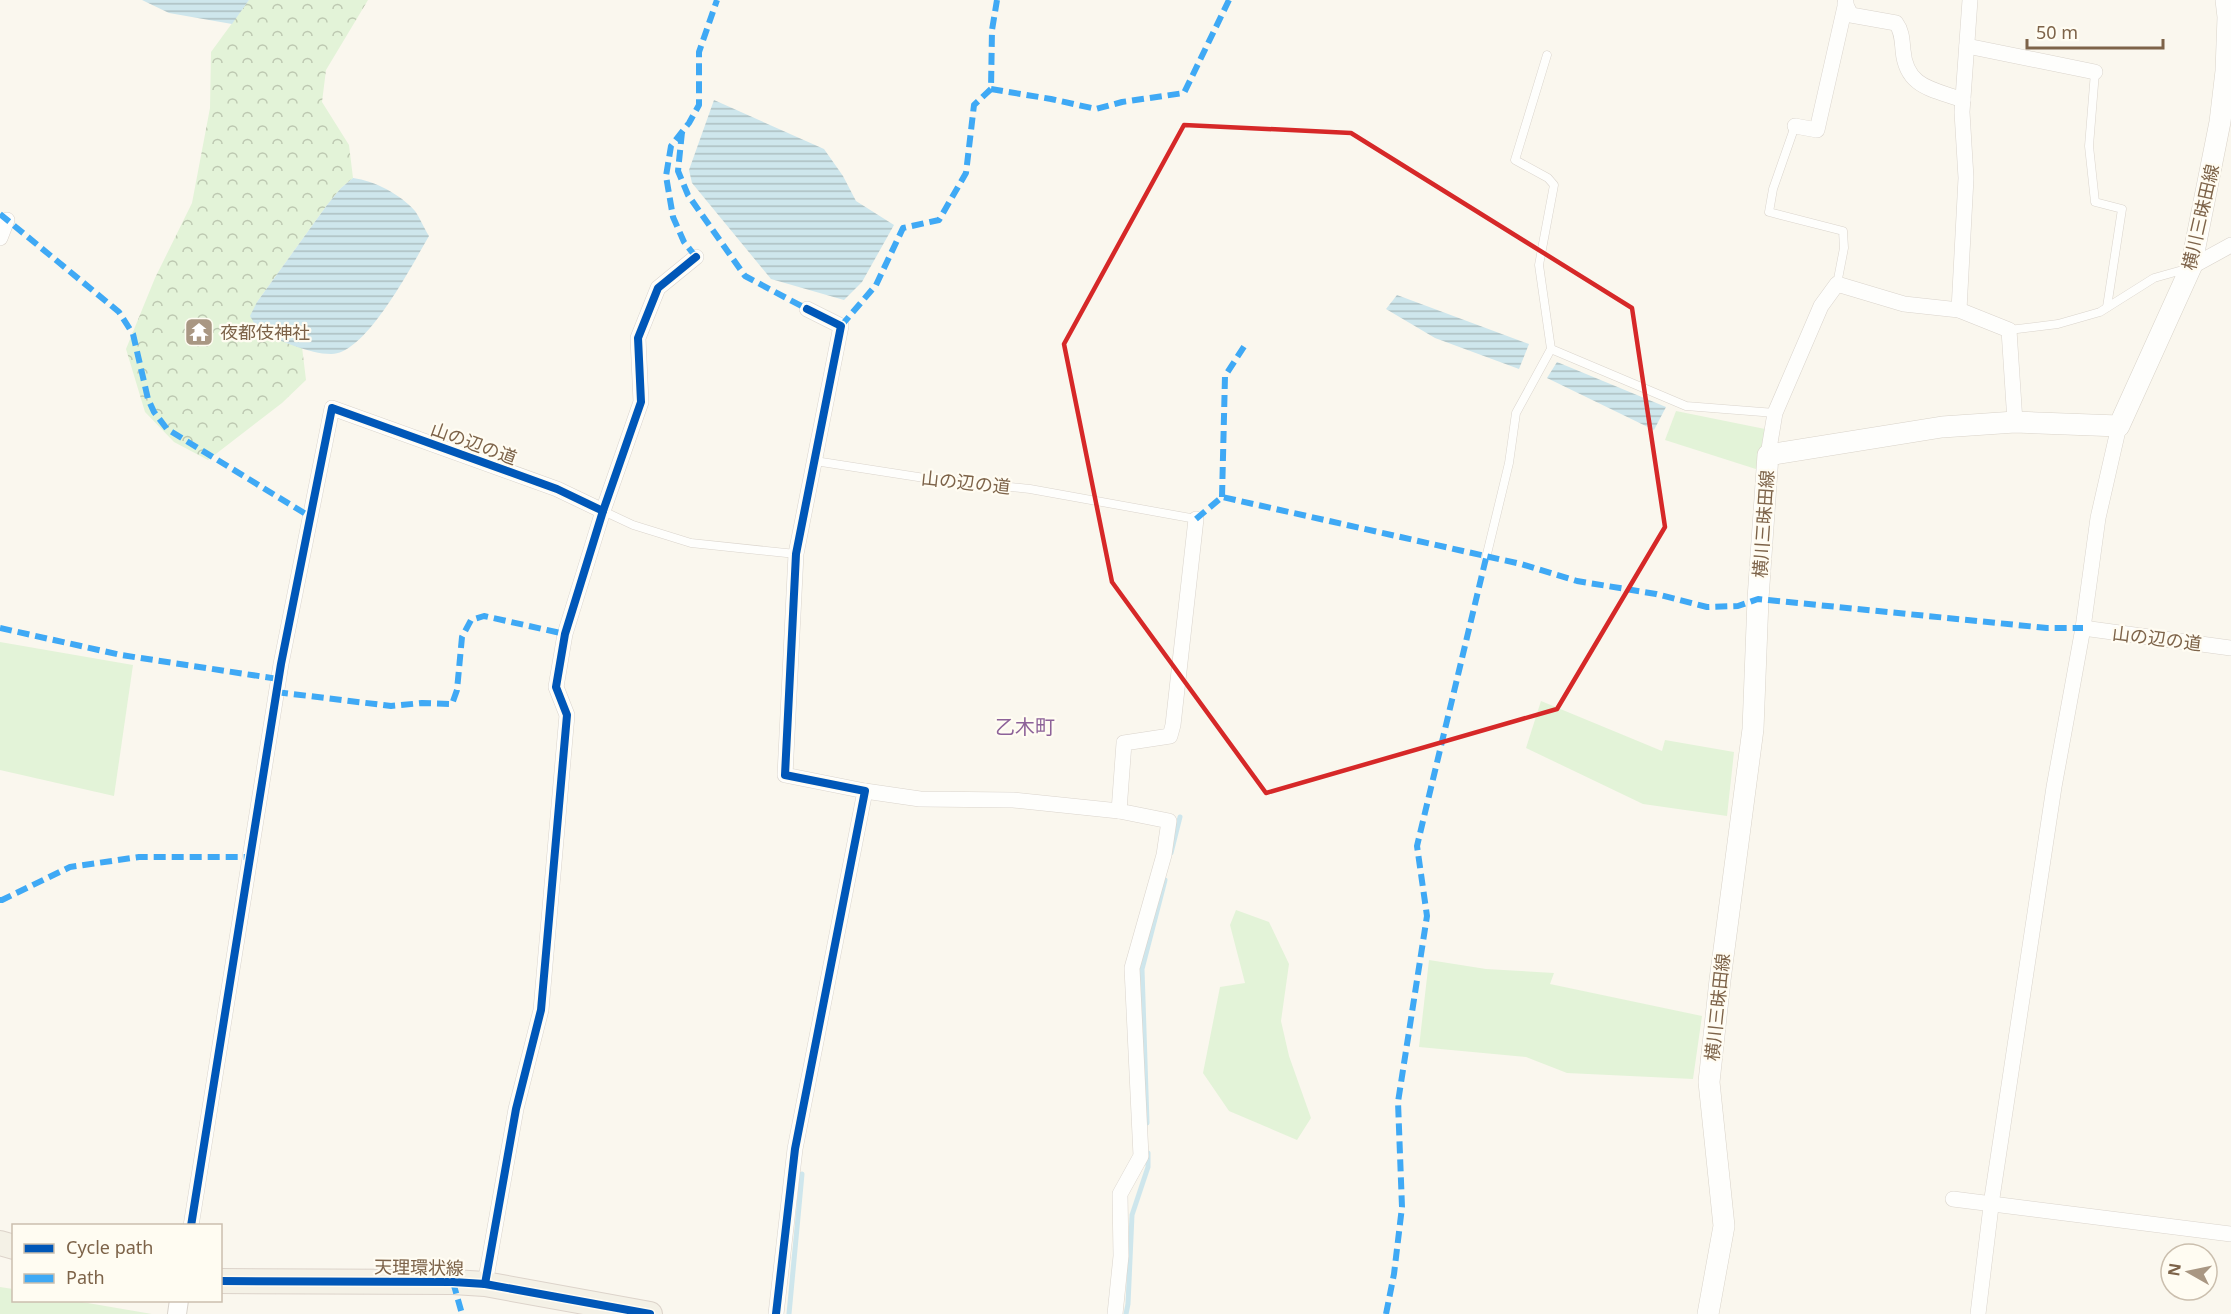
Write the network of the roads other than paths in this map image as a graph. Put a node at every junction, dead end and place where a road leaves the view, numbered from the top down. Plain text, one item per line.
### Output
1 (1970, 0) edge
2 (2226, 0) edge
3 (1846, 2) edge
4 (1967, 46) junction
5 (1547, 55) dead end
6 (2095, 72) joint
7 (1963, 100) junction
8 (1795, 126) joint
9 (8, 220) dead end
10 (0, 238) edge
11 (2231, 245) edge
12 (696, 257) dead end
13 (2191, 267) junction
14 (1837, 284) junction
15 (2107, 307) junction
16 (807, 309) dead end
17 (1959, 310) junction
18 (2009, 330) junction
19 (1551, 349) junction
20 (1775, 413) junction
21 (2015, 422) junction
22 (2119, 426) junction
23 (1768, 455) junction
24 (815, 461) junction
25 (603, 511) junction
26 (1196, 519) joint
27 (796, 554) junction
28 (1486, 558) dead end
29 (2082, 628) junction
30 (2231, 648) edge
31 (865, 791) junction
32 (1119, 811) junction
33 (1953, 1199) dead end
34 (1991, 1204) junction
35 (191, 1224) edge
36 (2231, 1233) edge
37 (222, 1281) edge
38 (485, 1284) junction
39 (650, 1314) edge
40 (776, 1314) edge
41 (1115, 1314) edge
42 (1708, 1314) edge
43 (1978, 1314) edge

1 - 4 street
2 - 13 main road, 横川三昧田線
3 - 7 street
3 - 8 street
4 - 6 street
4 - 7 street
5 - 19 lane
6 - 15 lane
7 - 17 street
8 - 14 lane
9 - 10 street
11 - 13 street
12 - 25 street
13 - 15 lane
13 - 22 main road, 横川三昧田線
14 - 17 street
14 - 20 street
15 - 18 lane
16 - 24 street
17 - 18 street
18 - 21 street
19 - 20 lane
19 - 28 lane
20 - 23 street
21 - 22 main road, 横川三昧田線
21 - 23 main road, 横川三昧田線
22 - 29 street
23 - 42 main road, 横川三昧田線
24 - 26 lane, 山の辺の道
24 - 27 street
25 - 27 lane, 山の辺の道
25 - 35 street, 山の辺の道
25 - 38 street
26 - 32 street
27 - 31 street
29 - 30 street, 山の辺の道
29 - 34 street
31 - 32 street
31 - 40 street
32 - 41 street
33 - 34 street
34 - 36 street
34 - 43 street
37 - 38 main road, 天理環状線
38 - 39 main road, 天理環状線

